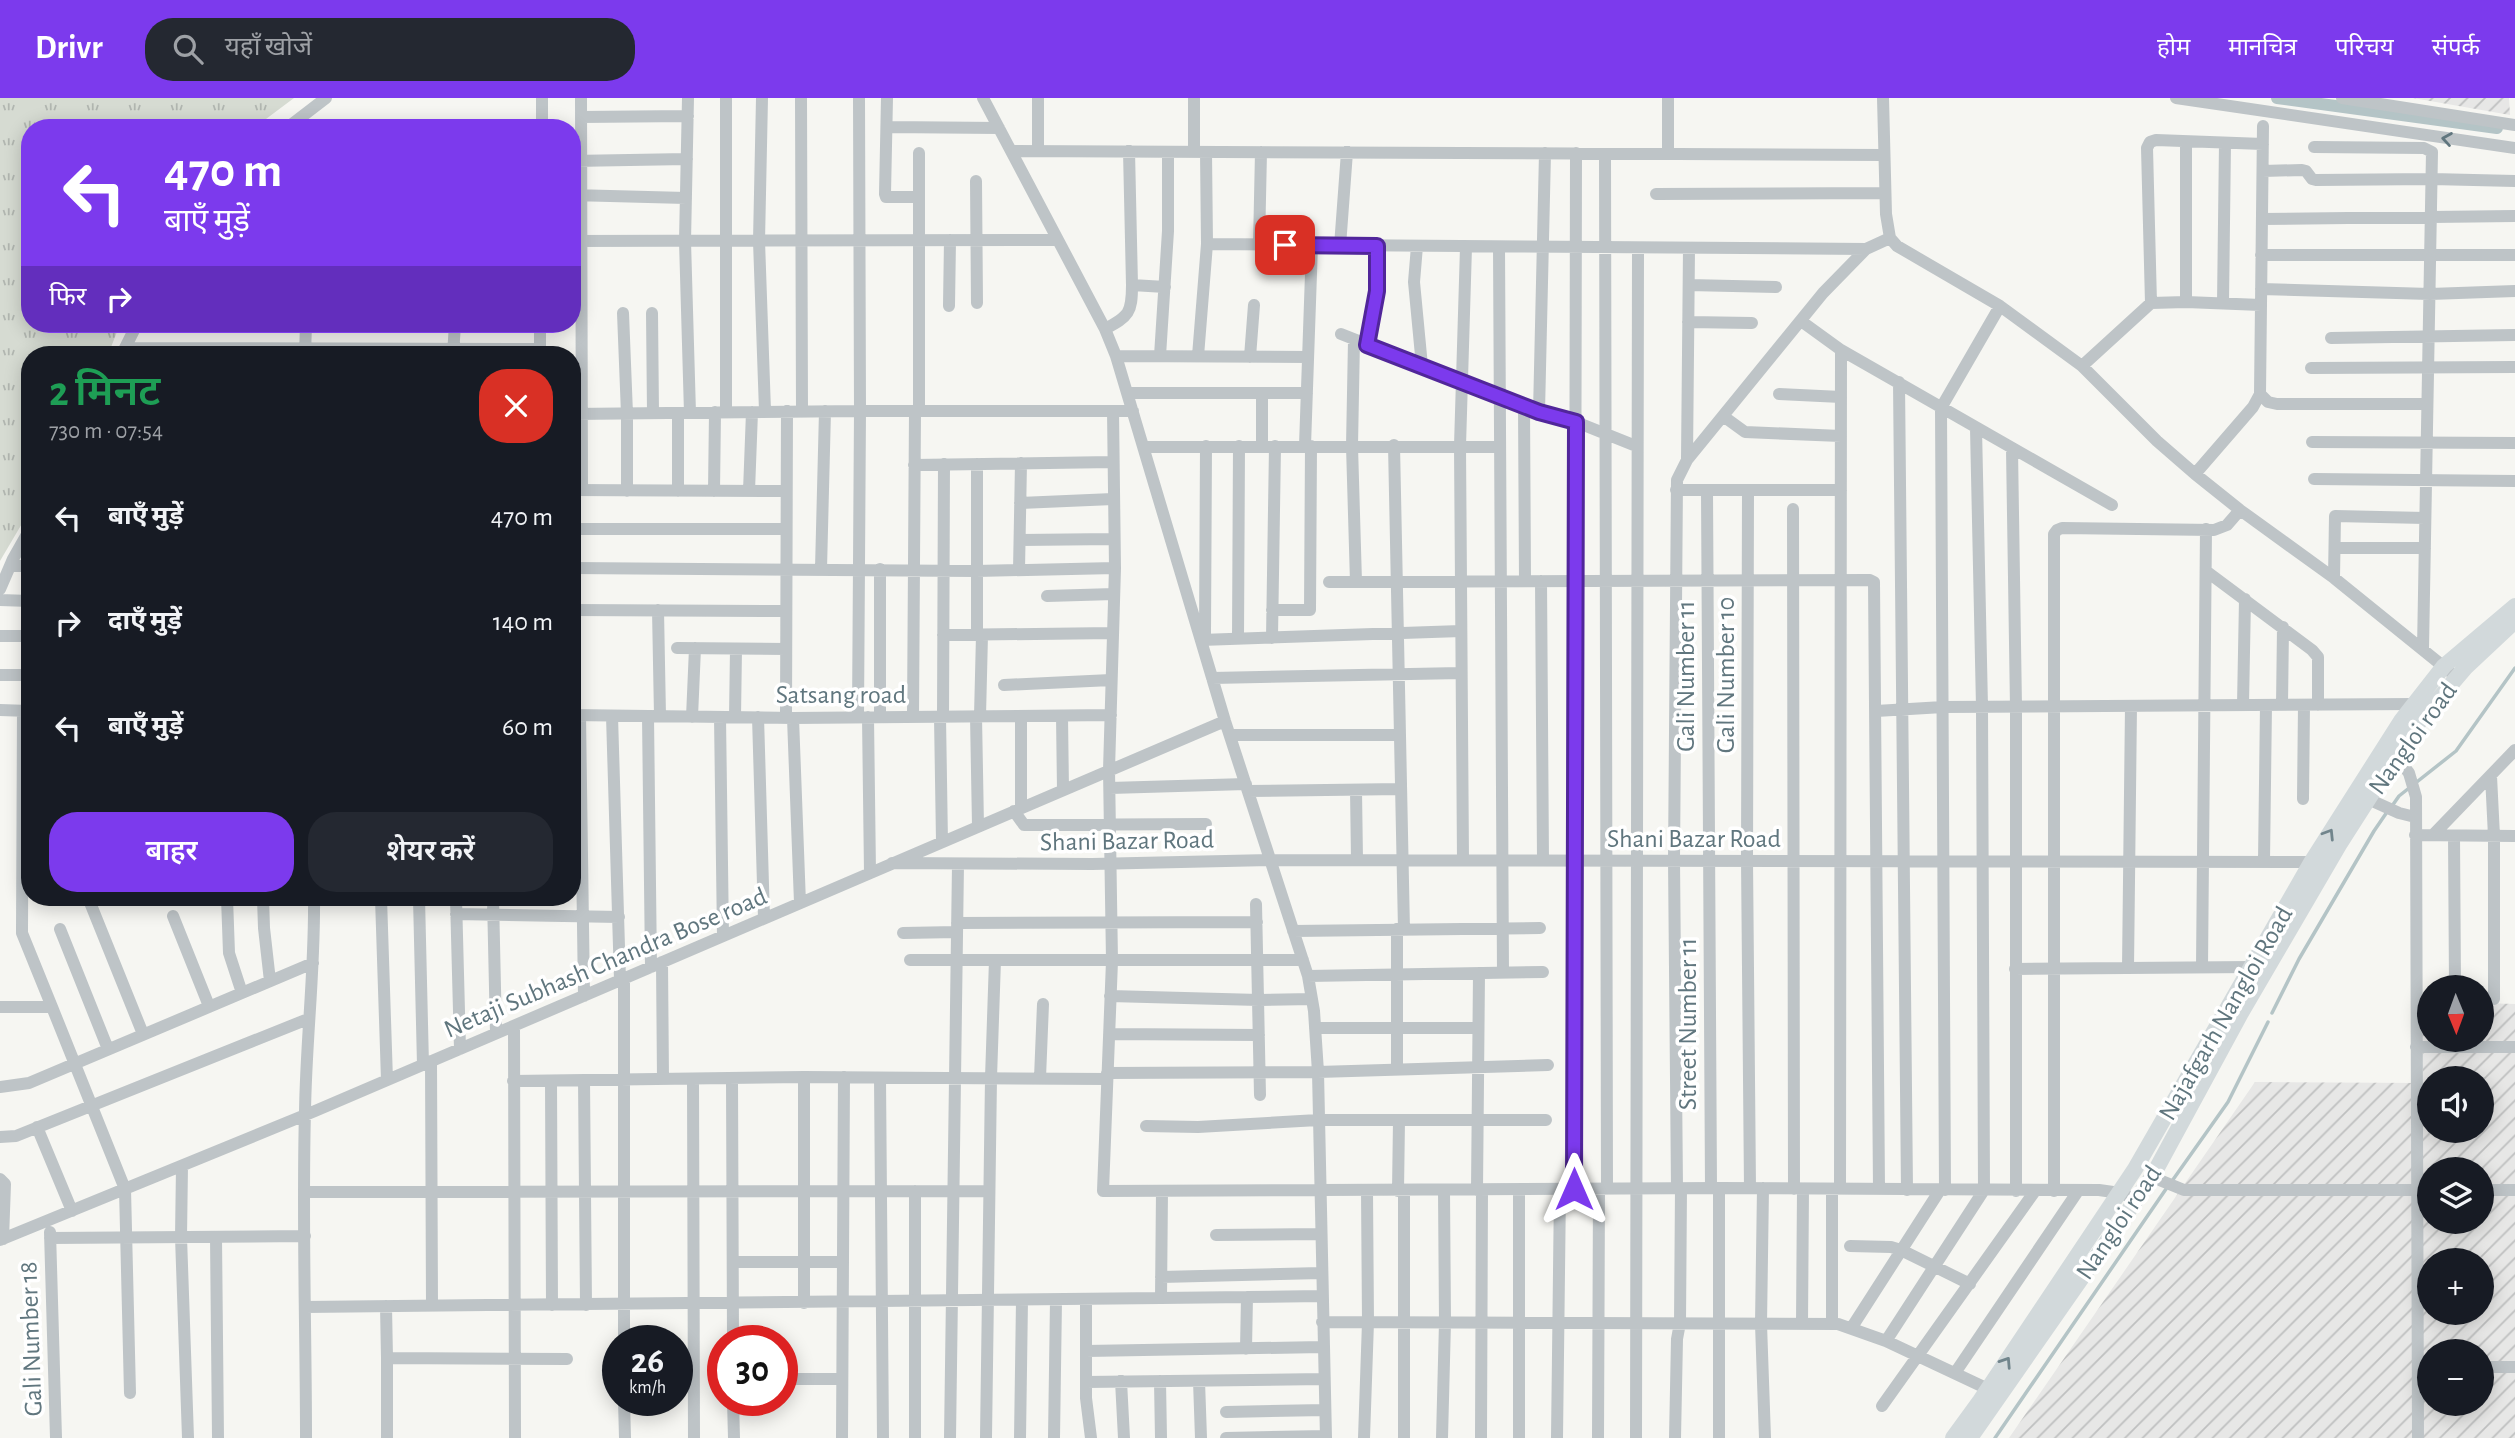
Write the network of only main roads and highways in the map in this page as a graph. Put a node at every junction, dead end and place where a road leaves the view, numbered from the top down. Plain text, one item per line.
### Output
1 (2515, 606) edge
2 (2515, 621) edge
3 (2320, 862) junction
4 (1953, 1438) edge
5 (1970, 1438) edge

3 -> 1 main road, Najafgarh Nangloi Road
2 - 3 main road, Nangloi road
4 -> 3 main road, Najafgarh Nangloi Road
3 - 5 main road, Nangloi road

